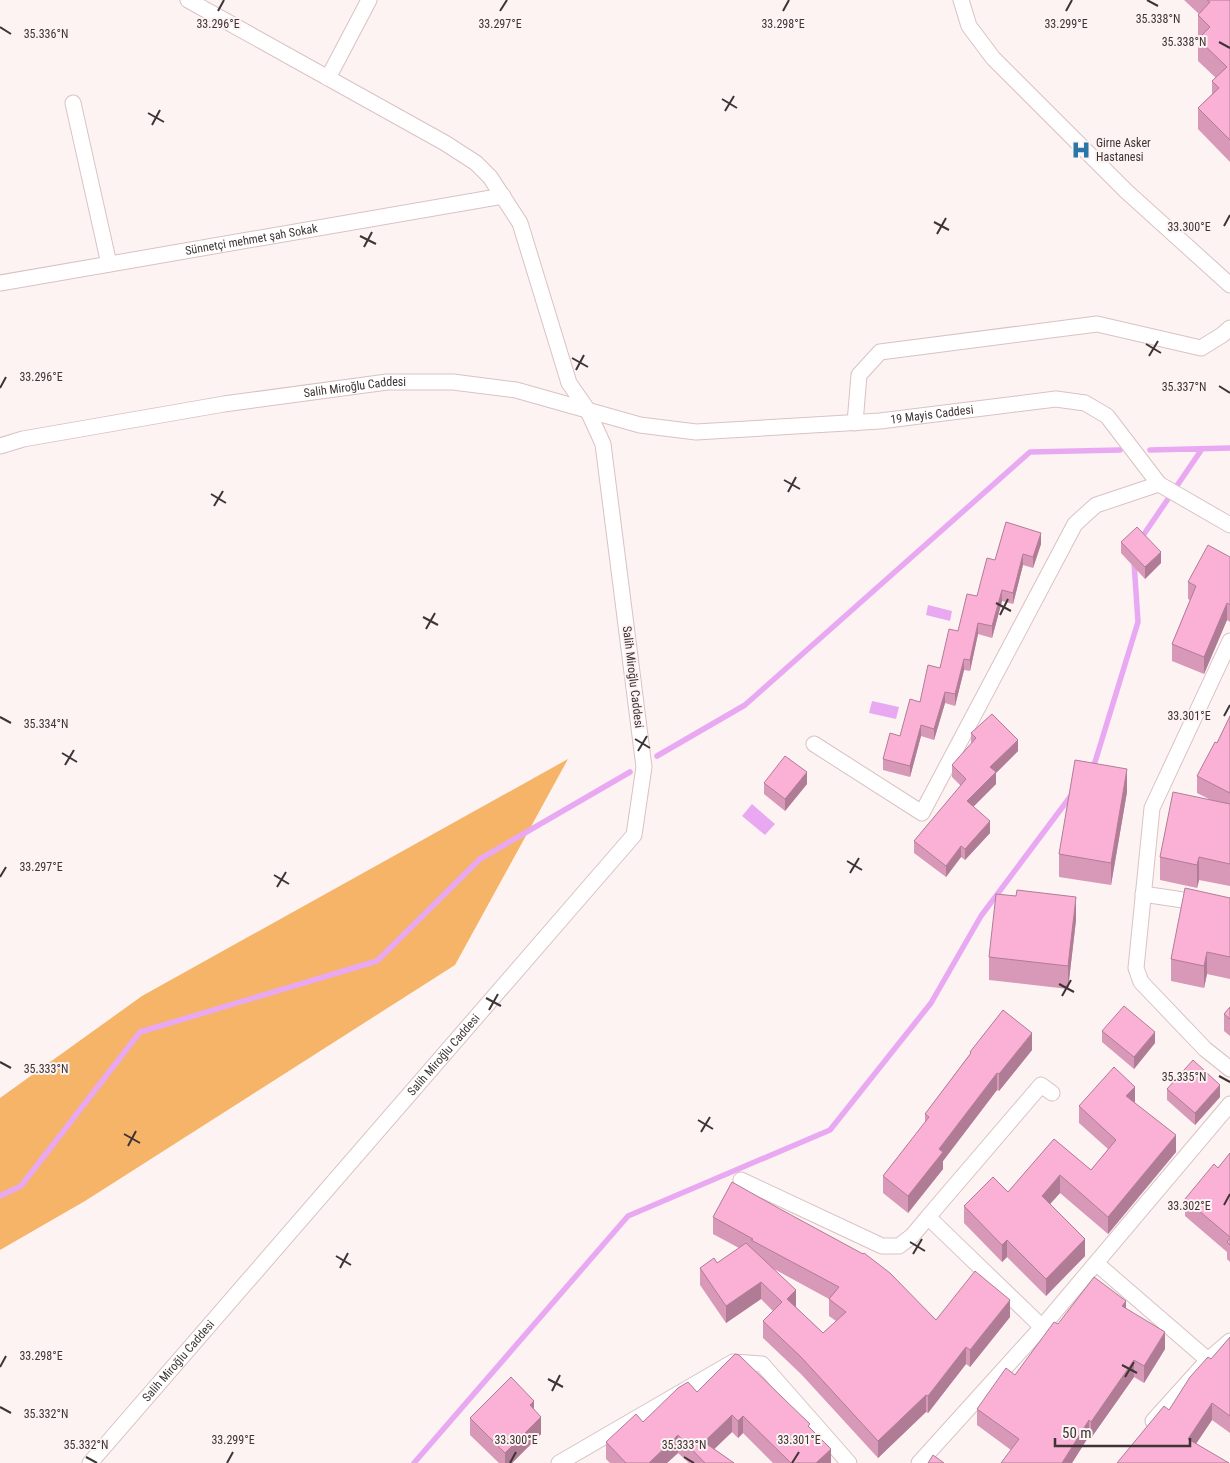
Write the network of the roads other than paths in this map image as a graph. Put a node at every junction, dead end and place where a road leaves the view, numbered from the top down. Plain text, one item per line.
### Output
1 (188, 0) edge
2 (369, 0) edge
3 (961, 0) edge
4 (328, 78) junction
5 (73, 103) dead end
6 (503, 196) junction
7 (109, 264) junction
8 (0, 283) edge
9 (1230, 284) edge
10 (1230, 328) edge
11 (588, 409) junction
12 (855, 423) junction
13 (0, 446) edge
14 (1159, 484) junction
15 (1230, 524) edge
16 (1230, 641) edge
17 (814, 744) dead end
18 (1143, 894) junction
19 (1230, 907) edge
20 (1230, 1069) edge
21 (1052, 1093) dead end
22 (1230, 1104) edge
23 (741, 1180) dead end
24 (928, 1217) junction
25 (1097, 1264) junction
26 (1042, 1327) junction
27 (1230, 1341) edge
28 (1208, 1360) junction
29 (1147, 1429) edge
30 (561, 1462) edge
31 (90, 1463) edge
32 (849, 1463) edge
33 (919, 1463) edge

1 - 4 street
2 - 4 street
3 - 9 street
4 - 6 street
5 - 7 street
6 - 7 street, Sünnetçi mehmet şah Sokak
6 - 11 street
7 - 8 street, Sünnetçi mehmet şah Sokak
10 - 12 street
11 - 12 street, 19 Mayis Caddesi
11 - 13 street, Salih Miroğlu Caddesi
11 - 31 street, Salih Miroğlu Caddesi
12 - 14 street, 19 Mayis Caddesi
14 - 15 street, 19 Mayis Caddesi
14 - 17 street
16 - 18 street
18 - 19 street
18 - 20 street
21 - 24 street
22 - 25 street
23 - 24 street
24 - 26 street
25 - 26 street
25 - 28 street
26 - 33 street
27 - 28 street
28 - 29 street
30 - 32 street

